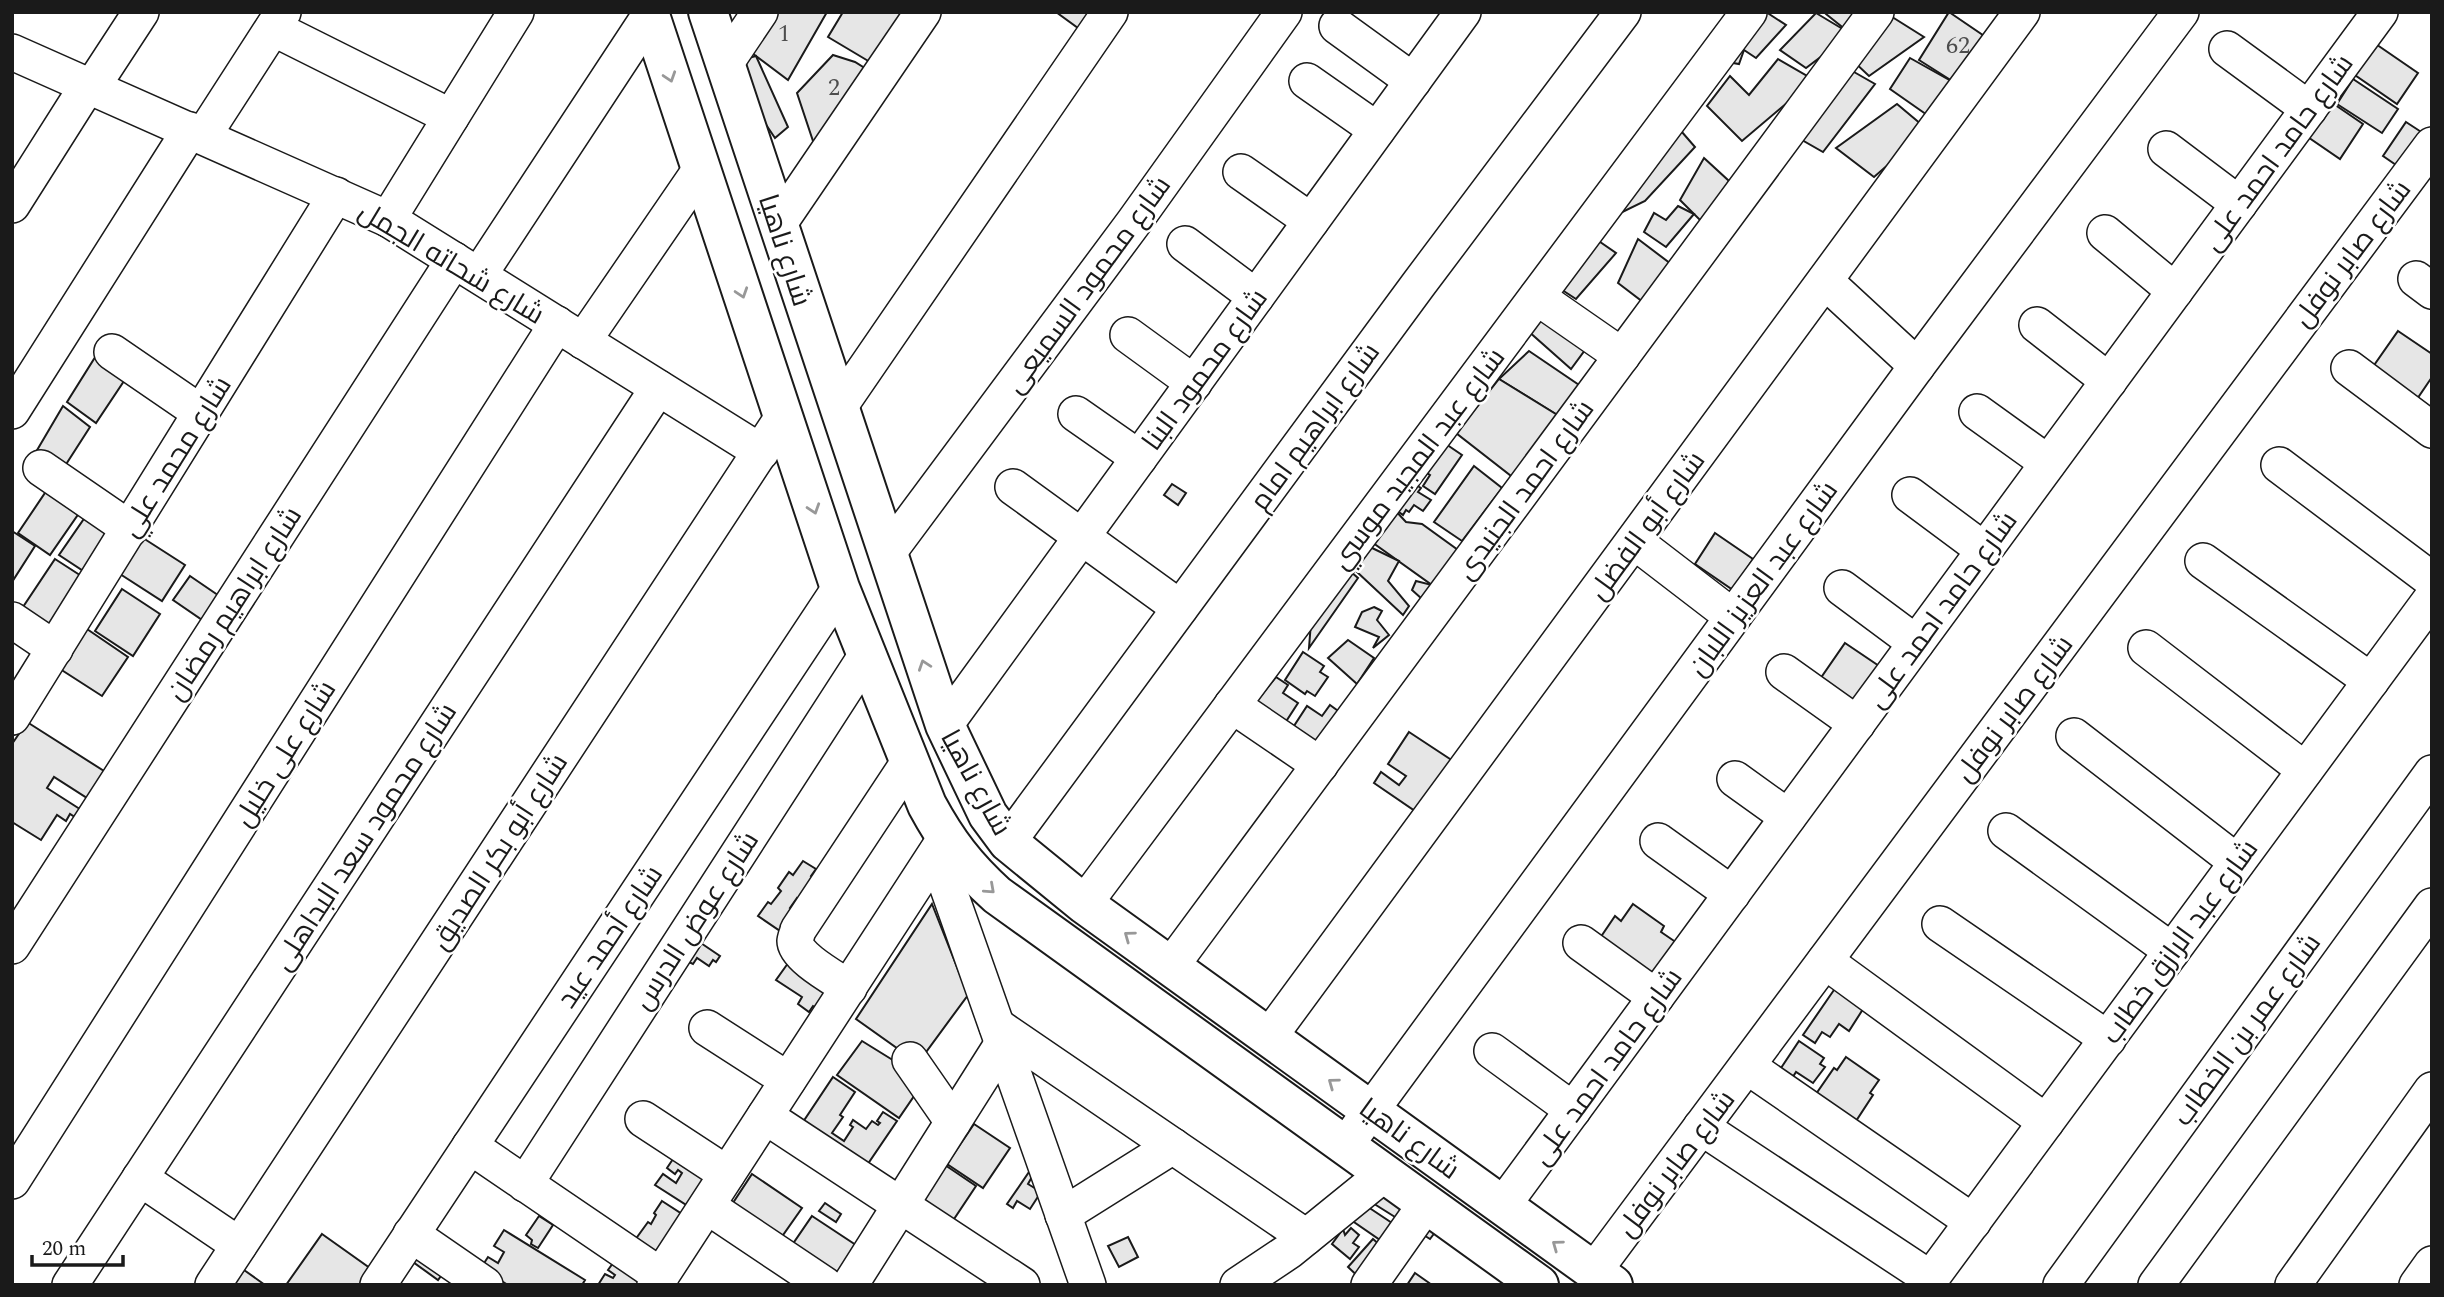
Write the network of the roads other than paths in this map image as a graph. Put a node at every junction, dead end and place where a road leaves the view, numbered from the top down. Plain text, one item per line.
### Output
1 (141, 12) edge
2 (516, 12) edge
3 (708, 12) edge
4 (760, 12) edge
5 (923, 12) edge
6 (1111, 12) edge
7 (1284, 12) edge
8 (1463, 12) edge
9 (1623, 12) edge
10 (1749, 12) edge
11 (1876, 12) edge
12 (2022, 12) edge
13 (2181, 12) edge
14 (2380, 12) edge
15 (649, 14) edge
16 (278, 20) edge
17 (1337, 26) dead end
18 (2227, 49) dead end
19 (12, 52) edge
20 (725, 64) junction
21 (1307, 81) dead end
22 (1413, 81) junction
23 (90, 86) junction
24 (2309, 109) junction
25 (451, 117) junction
26 (1377, 130) junction
27 (196, 133) junction
28 (2432, 145) edge
29 (2166, 149) dead end
30 (701, 169) junction
31 (1241, 172) dead end
32 (336, 195) junction
33 (2239, 204) junction
34 (12, 205) edge
35 (388, 219) junction
36 (1311, 221) junction
37 (778, 225) junction
38 (2105, 233) dead end
39 (1185, 244) dead end
40 (466, 268) junction
41 (1825, 281) junction
42 (2175, 291) junction
43 (1256, 298) junction
44 (1537, 298) junction
45 (2037, 325) dead end
46 (570, 333) junction
47 (1128, 335) dead end
48 (112, 352) dead end
49 (1622, 356) junction
50 (1917, 366) junction
51 (2348, 368) dead end
52 (2109, 381) junction
53 (1194, 383) junction
54 (658, 388) junction
55 (12, 411) edge
56 (1977, 412) dead end
57 (201, 414) junction
58 (1076, 414) dead end
59 (842, 418) junction
60 (2432, 430) edge
61 (779, 439) junction
62 (1139, 458) junction
63 (2048, 463) junction
64 (2279, 465) dead end
65 (41, 468) dead end
66 (1013, 486) dead end
67 (1910, 495) dead end
68 (130, 529) junction
69 (1082, 537) junction
70 (1634, 541) junction
71 (1984, 551) junction
72 (887, 554) junction
73 (2203, 561) dead end
74 (2432, 580) edge
75 (841, 588) junction
76 (1842, 588) dead end
77 (2432, 598) edge
78 (1180, 608) junction
79 (1734, 617) junction
80 (12, 620) edge
81 (1916, 643) junction
82 (2146, 648) dead end
83 (55, 649) junction
84 (866, 656) junction
85 (1784, 672) dead end
86 (2371, 681) junction
87 (1232, 705) junction
88 (12, 717) edge
89 (1857, 723) junction
90 (944, 725) junction
91 (2074, 736) dead end
92 (909, 762) junction
93 (1320, 765) junction
94 (2305, 770) junction
95 (2432, 773) edge
96 (1735, 779) dead end
97 (1788, 817) junction
98 (998, 829) junction
99 (2006, 831) dead end
100 (1658, 841) dead end
101 (940, 847) junction
102 (2237, 862) junction
103 (1732, 894) junction
104 (1084, 904) junction
105 (2432, 906) edge
106 (1940, 924) dead end
107 (1581, 943) dead end
108 (12, 946) edge
109 (2172, 951) junction
110 (1825, 961) junction
111 (1171, 966) junction
112 (849, 988) junction
113 (1656, 997) junction
114 (707, 1028) dead end
115 (1000, 1034) junction
116 (1269, 1037) junction
117 (2108, 1039) junction
118 (1492, 1051) dead end
119 (910, 1060) dead end
120 (1748, 1066) junction
121 (788, 1080) junction
122 (2432, 1090) edge
123 (1573, 1110) junction
124 (1371, 1111) junction
125 (765, 1116) junction
126 (643, 1119) dead end
127 (953, 1122) junction
128 (2046, 1122) junction
129 (1702, 1127) junction
130 (470, 1146) junction
131 (1173, 1146) junction
132 (1345, 1146) junction
133 (727, 1174) junction
134 (1384, 1174) junction
135 (140, 1178) junction
136 (12, 1181) edge
137 (525, 1184) junction
138 (1426, 1204) junction
139 (901, 1205) junction
140 (1503, 1205) junction
141 (707, 1206) junction
142 (1063, 1215) junction
143 (1973, 1222) junction
144 (411, 1234) junction
145 (1306, 1237) junction
146 (239, 1245) junction
147 (2432, 1264) edge
148 (1516, 1278) edge
149 (1604, 1278) edge
150 (658, 1280) edge
151 (1928, 1282) edge
152 (1086, 1284) edge
153 (70, 1285) edge
154 (213, 1285) edge
155 (378, 1285) edge
156 (485, 1285) edge
157 (825, 1285) edge
158 (850, 1285) edge
159 (1022, 1285) edge
160 (1238, 1285) edge
161 (1369, 1285) edge
162 (2061, 1285) edge
163 (2156, 1285) edge
164 (2293, 1285) edge
165 (2417, 1285) edge

1 - 23 street
2 - 25 street
3 - 20 main road, شارع ناهيا
4 - 20 street
5 - 37 street
6 - 59 street
7 - 72 street, شارع محمود السميعى
8 - 22 street, شارع محمود البنا
9 - 78 street, شارع ابراهيم امام
10 - 44 street, شارع عبد المجيد موسي
11 - 49 street, شارع احمد الجنيدى
12 - 41 street, شارع أبو الفضل
13 - 50 street, شارع عبد العزيز اللبان
14 - 24 street, شارع حامد احمد على
15 -> 30 main road, شارع ناهيا
15 - 40 street, شارع ابراهيم رمضان
16 - 25 street
16 - 27 street
17 - 22 street
18 - 24 street
19 - 23 street, شارع شحاته الجمل
20 - 37 main road, شارع ناهيا
21 - 26 street
22 - 26 street, شارع محمود البنا
23 - 27 street, شارع شحاته الجمل
23 - 34 street
24 - 33 street, شارع حامد احمد على
25 - 35 street
26 - 36 street, شارع محمود البنا
27 - 32 street, شارع شحاته الجمل
27 - 55 street
28 - 110 street, شارع صابر نوفل
29 - 33 street
30 - 46 street, شارع على خليل
30 -> 61 main road, شارع ناهيا
31 - 36 street
32 - 35 street, شارع شحاته الجمل
32 - 57 street, شارع محمد علي
33 - 42 street, شارع حامد احمد على
35 - 40 street, شارع شحاته الجمل
36 - 43 street, شارع محمود البنا
37 - 59 main road, شارع ناهيا
38 - 42 street
39 - 43 street
40 - 46 street, شارع شحاته الجمل
40 - 108 street, شارع ابراهيم رمضان
41 - 50 street
41 - 70 street, شارع أبو الفضل
42 - 52 street, شارع حامد احمد على
43 - 53 street, شارع محمود البنا
44 - 49 street
44 - 87 street, شارع عبد المجيد موسي
45 - 52 street
46 - 54 street, شارع شحاته الجمل
46 - 136 street, شارع على خليل
47 - 53 street
48 - 57 street
49 - 93 street, شارع احمد الجنيدى
50 - 79 street, شارع عبد العزيز اللبان
51 - 60 street
52 - 63 street, شارع حامد احمد على
53 - 62 street, شارع محمود البنا
54 - 61 street, شارع شحاته الجمل
54 - 135 street, شارع محمود سعد البداهلى
56 - 63 street
57 - 68 street, شارع محمد علي
58 - 62 street
59 - 61 main road
59 - 72 main road, شارع ناهيا
61 -> 75 main road, شارع ناهيا
61 - 146 street, شارع أبو بكر الصديق
62 - 69 street, شارع محمود البنا
63 - 71 street, شارع حامد احمد على
64 - 74 street
65 - 68 street
66 - 69 street
67 - 71 street
68 - 83 street, شارع محمد علي
69 - 78 street
69 - 90 street, شارع محمود البنا
70 - 79 street
70 - 116 street, شارع أبو الفضل
71 - 81 street, شارع حامد احمد على
90 -> 72 main road, شارع ناهيا
73 - 86 street
75 - 84 main road, شارع ناهيا
75 - 130 street, شارع أحمد عيد
76 - 81 street
77 - 86 street, شارع عبد الرازق خطاب
78 - 98 street, شارع ابراهيم امام
79 - 124 street, شارع عبد العزيز اللبان
80 - 83 street
81 - 89 street, شارع حامد احمد على
82 - 94 street
83 - 88 street, شارع محمد علي
84 - 92 main road, شارع ناهيا
84 - 137 street, شارع عوض الدرس
85 - 89 street
86 - 94 street, شارع عبد الرازق خطاب
87 - 93 street
87 - 104 street, شارع عبد المجيد موسي
89 - 97 street, شارع حامد احمد على
90 - 98 main road, شارع ناهيا
91 - 102 street
92 - 101 main road, شارع ناهيا
92 - 112 street
93 - 111 street, شارع احمد الجنيدى
94 - 102 street, شارع عبد الرازق خطاب
95 - 162 street, شارع عمر بن الخطاب
96 - 97 street
97 - 103 street, شارع حامد احمد على
98 - 101 main road
98 - 104 main road, شارع ناهيا
99 - 109 street
100 - 103 street
101 - 112 street
101 - 115 street
101 -> 132 main road, شارع ناهيا
102 - 109 street, شارع عبد الرازق خطاب
103 - 113 street, شارع حامد احمد على
111 -> 104 main road, شارع ناهيا
105 - 163 street
106 - 117 street
107 - 113 street
109 - 117 street, شارع عبد الرازق خطاب
110 - 120 street, شارع صابر نوفل
110 - 128 street
111 - 116 main road, شارع ناهيا
112 - 121 street
113 - 123 street, شارع حامد احمد على
114 - 121 street
115 - 127 street
115 - 131 street
115 - 142 street
124 -> 116 main road, شارع ناهيا
117 - 128 street, شارع عبد الرازق خطاب
118 - 123 street
119 - 127 street
120 - 129 street, شارع صابر نوفل
120 - 143 street
121 - 125 street
122 - 164 street
123 - 140 street, شارع حامد احمد على
124 - 132 street, شارع عبد العزيز اللبان
124 - 140 main road, شارع ناهيا
125 - 133 street
125 - 139 street
126 - 133 street
127 - 139 street
128 - 143 street, شارع عبد الرازق خطاب
129 - 149 street, شارع صابر نوفل
129 - 151 street
130 - 137 street
130 - 144 street, شارع أحمد عيد
131 - 142 street
131 - 145 street
132 - 134 main road, شارع ناهيا
133 - 141 street
134 - 138 main road, شارع ناهيا
134 - 145 street
135 - 146 street
135 - 153 street, شارع محمود سعد البداهلى
137 - 150 street
138 - 148 main road, شارع ناهيا
138 - 161 street
139 - 158 street
139 - 159 street
149 -> 140 main road, شارع ناهيا
141 - 150 street
141 - 157 street
142 - 152 street
143 - 151 street, شارع عبد الرازق خطاب
144 - 155 street, شارع أحمد عيد
144 - 156 street
145 - 160 street
146 - 154 street, شارع أبو بكر الصديق
147 - 165 street

